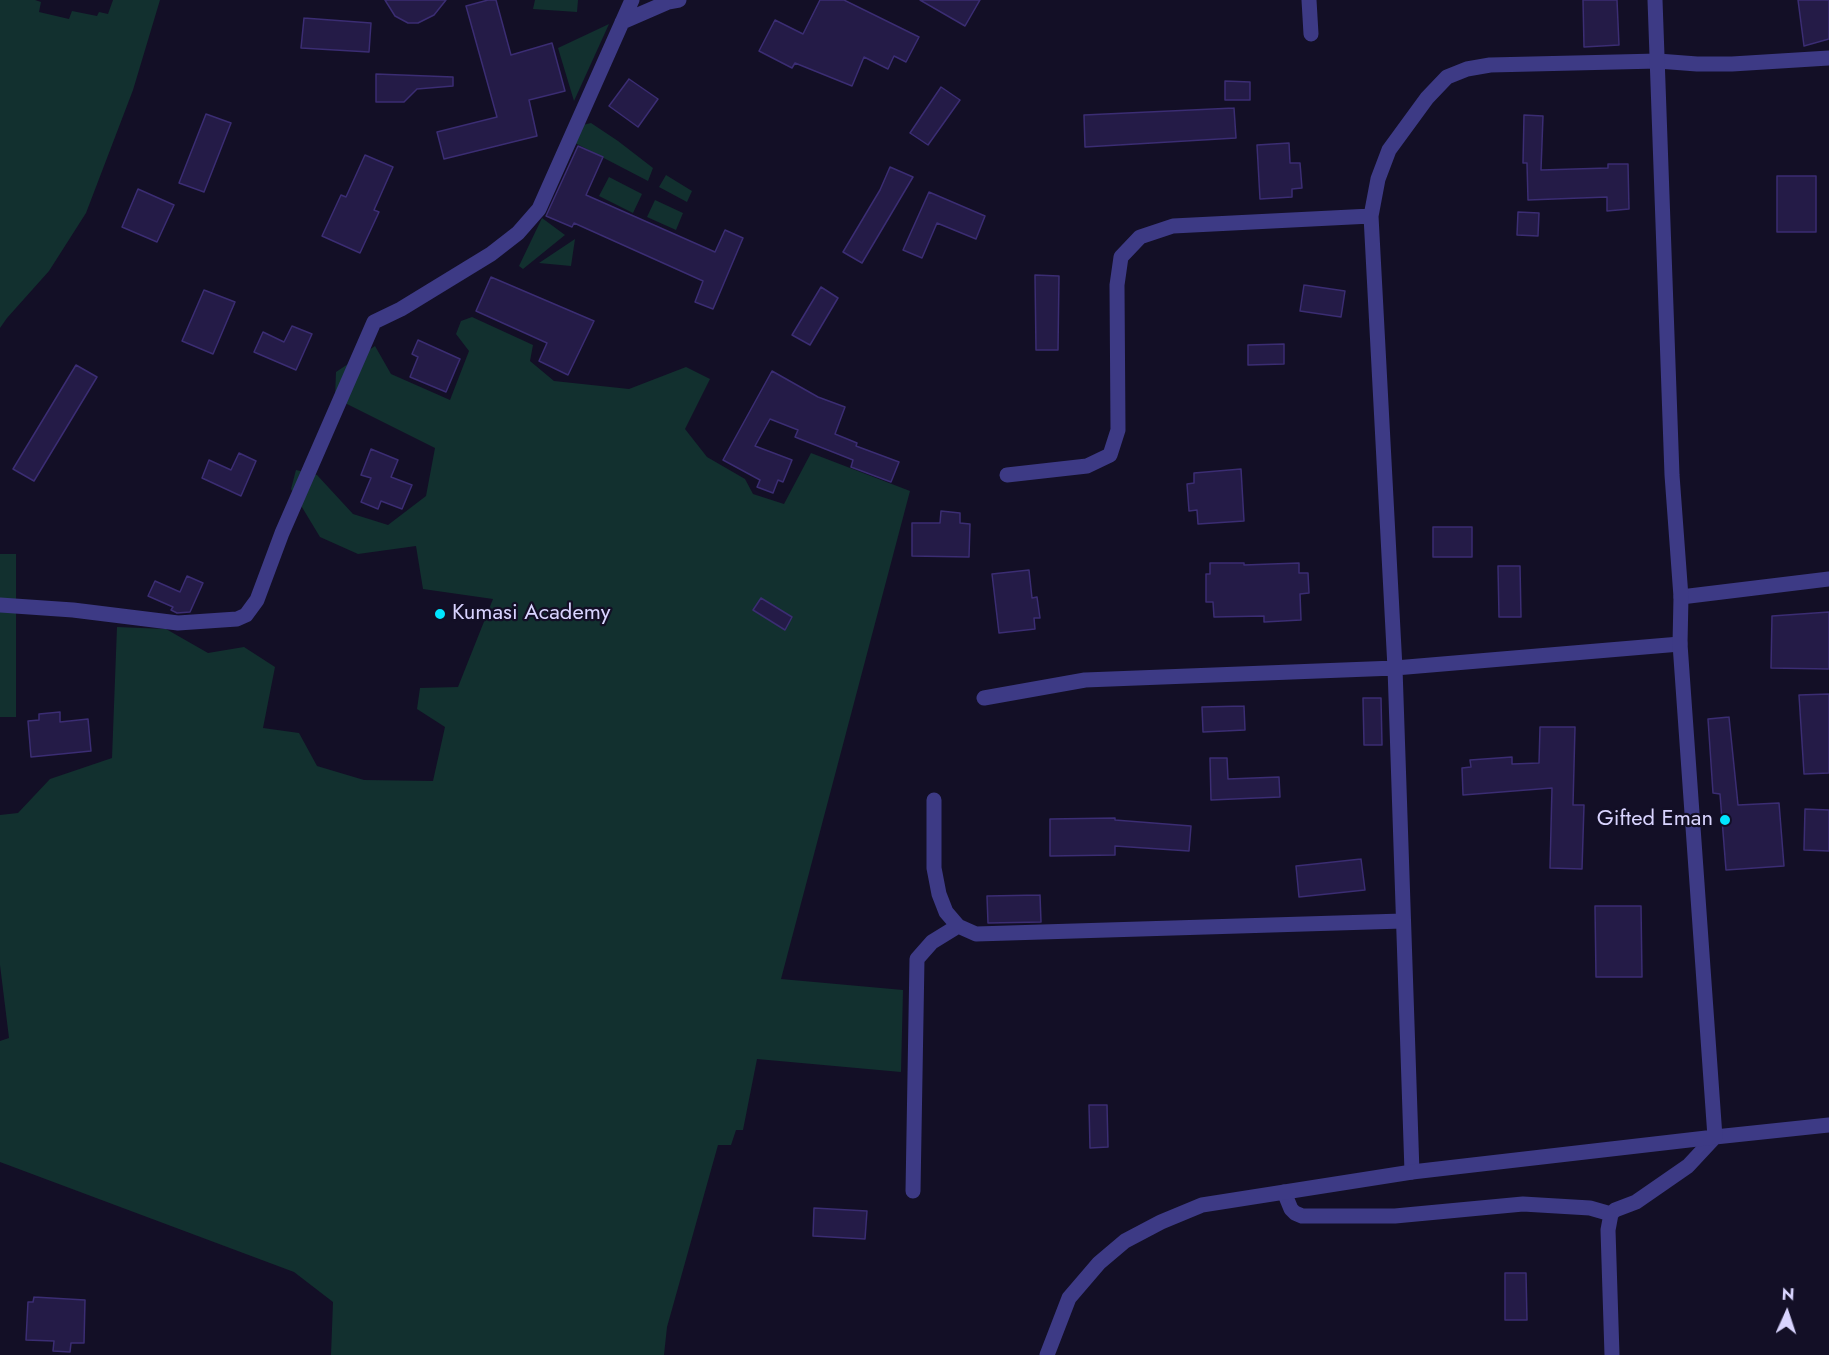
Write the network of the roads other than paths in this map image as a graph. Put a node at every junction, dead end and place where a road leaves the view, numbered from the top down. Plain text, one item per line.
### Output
1 (632, 0) edge
2 (679, 0) edge
3 (1308, 0) edge
4 (1655, 0) edge
5 (622, 22) junction
6 (1311, 34) dead end
7 (1829, 58) edge
8 (1658, 61) junction
9 (1371, 216) junction
10 (1007, 475) dead end
11 (1829, 579) edge
12 (1681, 597) junction
13 (0, 605) edge
14 (1680, 644) junction
15 (1395, 668) junction
16 (984, 698) dead end
17 (934, 800) dead end
18 (1403, 921) junction
19 (958, 926) junction
20 (1829, 1125) edge
21 (1715, 1137) junction
22 (1412, 1172) junction
23 (913, 1191) dead end
24 (1284, 1192) junction
25 (1611, 1214) junction
26 (1047, 1355) edge
27 (1612, 1355) edge

1 - 5 street
2 - 5 street
3 - 6 street
4 - 8 street
5 - 13 street
7 - 8 street
8 - 9 street
8 - 12 street
9 - 10 street
9 - 15 street
11 - 12 street
12 - 14 street
14 - 15 street
14 - 21 street
15 - 16 street
15 - 18 street
17 - 19 street
18 - 19 street
18 - 22 street
19 - 23 street
20 - 21 street
21 - 22 street
21 - 25 street
22 - 24 street
24 - 25 street
24 - 26 street
25 - 27 street

